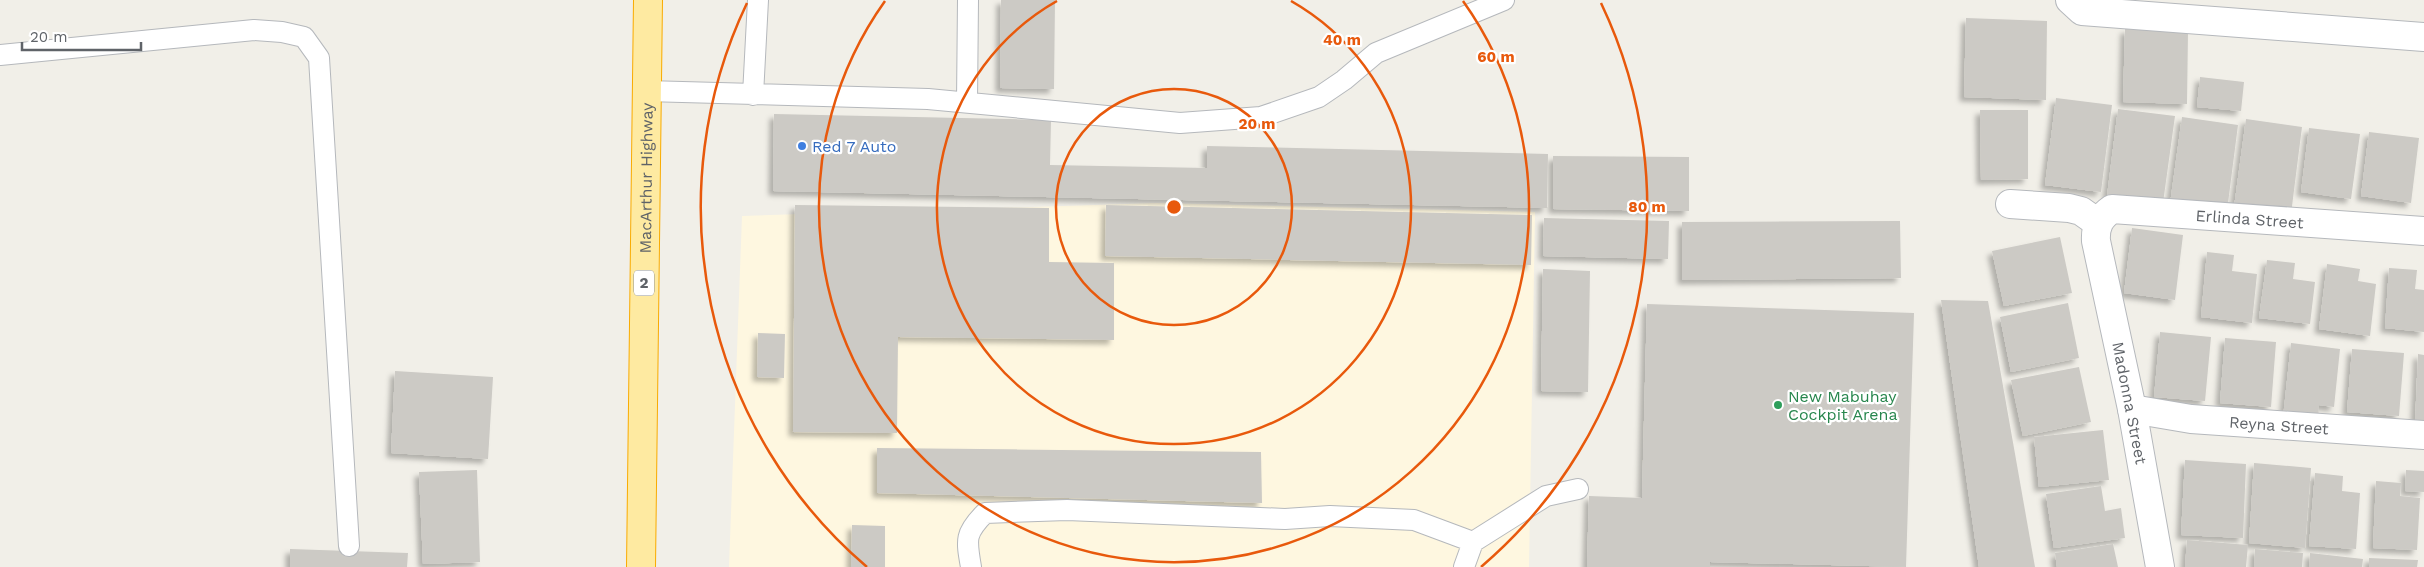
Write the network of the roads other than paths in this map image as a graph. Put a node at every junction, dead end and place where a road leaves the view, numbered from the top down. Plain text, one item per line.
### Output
1 (648, 0) edge
2 (758, 0) edge
3 (968, 0) edge
4 (1504, 0) edge
5 (2070, 0) edge
6 (2424, 37) edge
7 (0, 56) edge
8 (646, 91) junction
9 (753, 95) junction
10 (967, 102) junction
11 (2010, 204) dead end
12 (2424, 231) edge
13 (2097, 232) junction
14 (2132, 409) junction
15 (2424, 435) edge
16 (1578, 490) dead end
17 (1473, 542) junction
18 (349, 546) dead end
19 (641, 567) edge
20 (971, 567) edge
21 (1464, 567) edge
22 (2160, 567) edge

1 - 8 highway, MacArthur Highway / 2
2 - 9 lane
3 - 10 lane
4 - 10 lane
5 - 6 street
7 - 18 lane
8 - 9 lane
8 - 19 highway, MacArthur Highway / 2
9 - 10 lane
11 - 13 street
12 - 13 street, Erlinda Street
13 - 14 street, Madonna Street
14 - 15 street, Reyna Street
14 - 22 street, Madonna Street
16 - 17 lane
17 - 20 lane
17 - 21 lane

